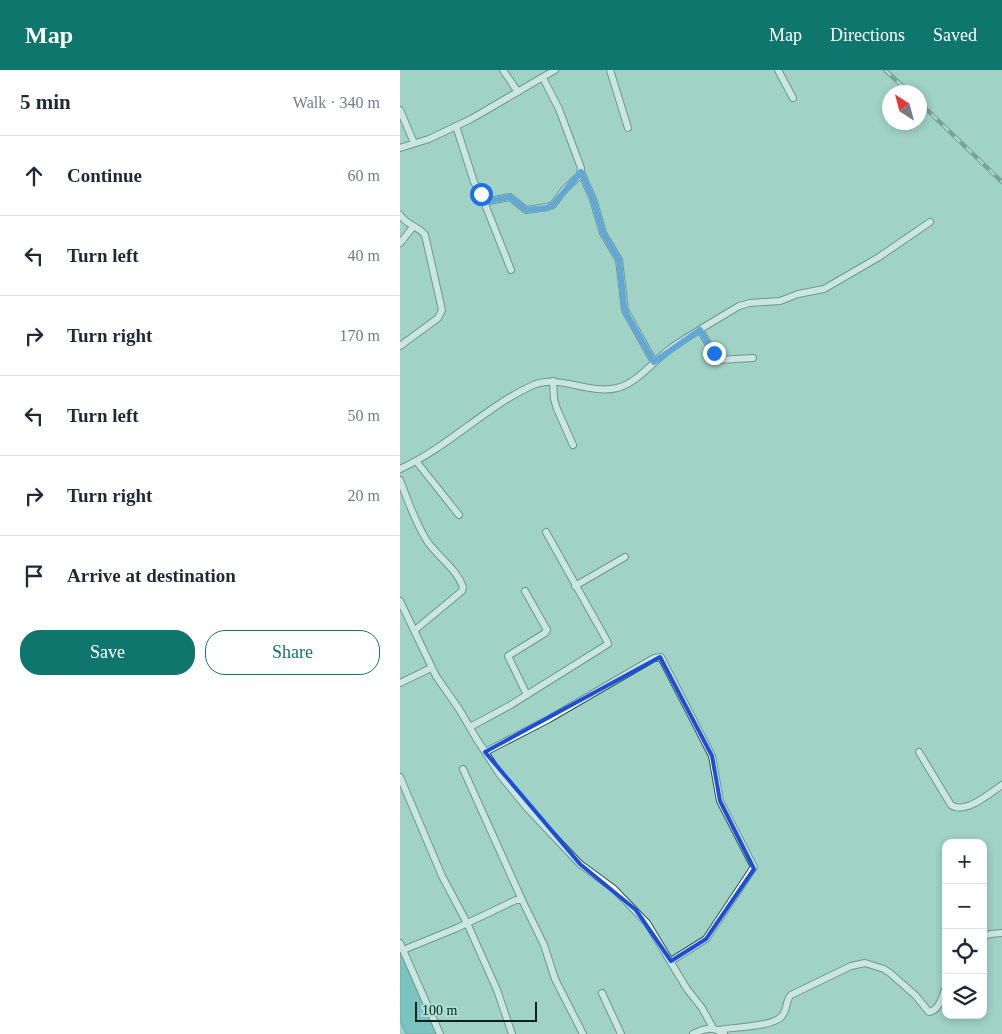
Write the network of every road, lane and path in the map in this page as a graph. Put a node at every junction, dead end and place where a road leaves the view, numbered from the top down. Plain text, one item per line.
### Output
1 (502, 70) edge
2 (555, 70) edge
3 (610, 70) edge
4 (778, 70) edge
5 (543, 78) junction
6 (518, 92) junction
7 (793, 98) dead end
8 (400, 110) edge
9 (456, 126) junction
10 (628, 128) dead end
11 (414, 143) junction
12 (400, 148) edge
13 (581, 172) junction
14 (484, 202) junction
15 (400, 215) edge
16 (930, 222) dead end
17 (413, 227) junction
18 (400, 243) edge
19 (511, 270) dead end
20 (700, 330) junction
21 (400, 346) edge
22 (753, 358) dead end
23 (654, 362) junction
24 (553, 382) junction
25 (573, 445) dead end
26 (416, 461) junction
27 (400, 469) edge
28 (400, 480) edge
29 (459, 514) dead end
30 (546, 532) dead end
31 (625, 557) dead end
32 (575, 586) junction
33 (525, 591) dead end
34 (400, 602) edge
35 (407, 616) junction
36 (400, 620) edge
37 (414, 630) junction
38 (431, 668) junction
39 (400, 683) edge
40 (527, 694) junction
41 (470, 728) junction
42 (485, 752) junction
43 (919, 752) dead end
44 (463, 769) dead end
45 (400, 777) edge
46 (1002, 785) edge
47 (403, 791) edge
48 (522, 900) junction
49 (467, 923) junction
50 (1002, 933) edge
51 (987, 935) edge
52 (400, 943) edge
53 (403, 950) junction
54 (671, 960) junction
55 (602, 993) dead end
56 (942, 997) edge
57 (718, 1031) edge
58 (440, 1034) edge
59 (512, 1034) edge
60 (582, 1034) edge
61 (621, 1034) edge
62 (693, 1034) edge

1 - 6 street
2 - 5 street
3 - 10 street
4 - 7 street
5 - 6 street
5 - 13 street
6 - 9 street
8 - 11 street
9 - 11 street
9 - 14 street
11 - 12 street
13 - 14 street
13 - 23 street
14 - 19 street
15 - 17 street
16 - 20 street
17 - 18 street
17 - 21 street
20 - 22 street
20 - 23 street
23 - 24 street
24 - 25 street
24 - 26 street
26 - 27 street
26 - 29 street
28 - 37 street
30 - 32 street
31 - 32 street
32 - 40 street
33 - 40 street
34 - 35 street
35 - 36 street
35 - 37 street
37 - 38 street
38 - 39 street
38 - 41 street
40 - 41 street
41 - 42 street
42 - 54 street
42 - 54 street
43 - 46 street
44 - 48 street
45 - 47 street
47 - 49 street
48 - 49 street
48 - 60 street
49 - 53 street
49 - 59 street
50 - 51 street
52 - 53 street
53 - 58 street
54 - 57 street
55 - 61 street
56 - 57 street
57 - 62 street

